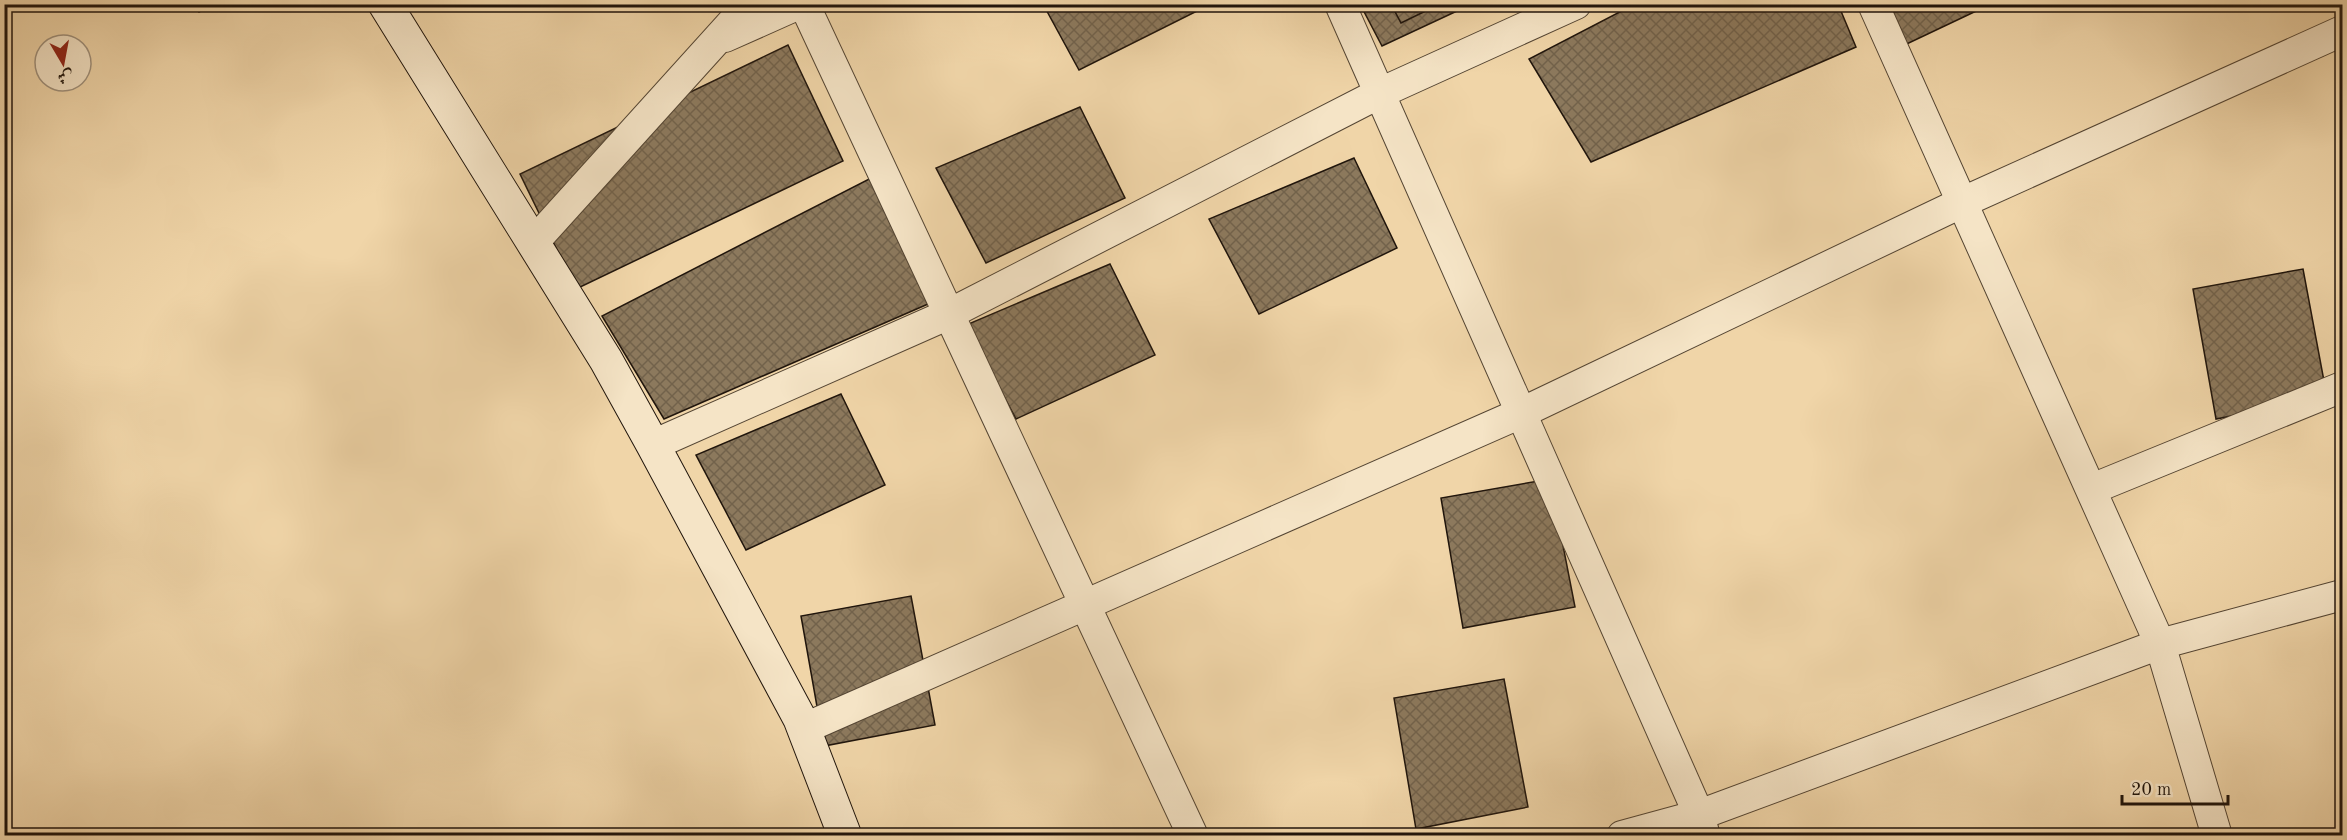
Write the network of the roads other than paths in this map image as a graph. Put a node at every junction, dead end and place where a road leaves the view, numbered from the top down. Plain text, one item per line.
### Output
1 (385, 4) edge
2 (748, 4) edge
3 (799, 4) edge
4 (804, 4) edge
5 (1340, 4) edge
6 (1576, 4) edge
7 (1873, 4) edge
8 (2343, 31) edge
9 (711, 43) junction
10 (1380, 93) junction
11 (1963, 202) junction
12 (533, 243) junction
13 (949, 314) junction
14 (2343, 387) edge
15 (1521, 413) junction
16 (653, 445) junction
17 (2092, 489) junction
18 (2343, 594) edge
19 (1085, 605) junction
20 (2160, 644) junction
21 (803, 729) junction
22 (1702, 825) edge
23 (845, 836) edge
24 (1193, 836) edge
25 (1622, 836) edge
26 (2217, 836) edge

1 - 12 street
2 - 9 street
3 - 9 street
4 - 13 street
5 - 10 street
6 - 10 street
7 - 11 street
8 - 11 street
9 - 12 street
10 - 13 street
10 - 15 street
11 - 15 street
11 - 17 street
12 - 16 street
13 - 16 street
13 - 19 street
14 - 17 street
15 - 19 street
15 - 22 street
16 - 21 street
17 - 20 street
18 - 20 street
19 - 21 street
19 - 24 street
20 - 22 street
20 - 26 street
21 - 23 street
22 - 25 street

